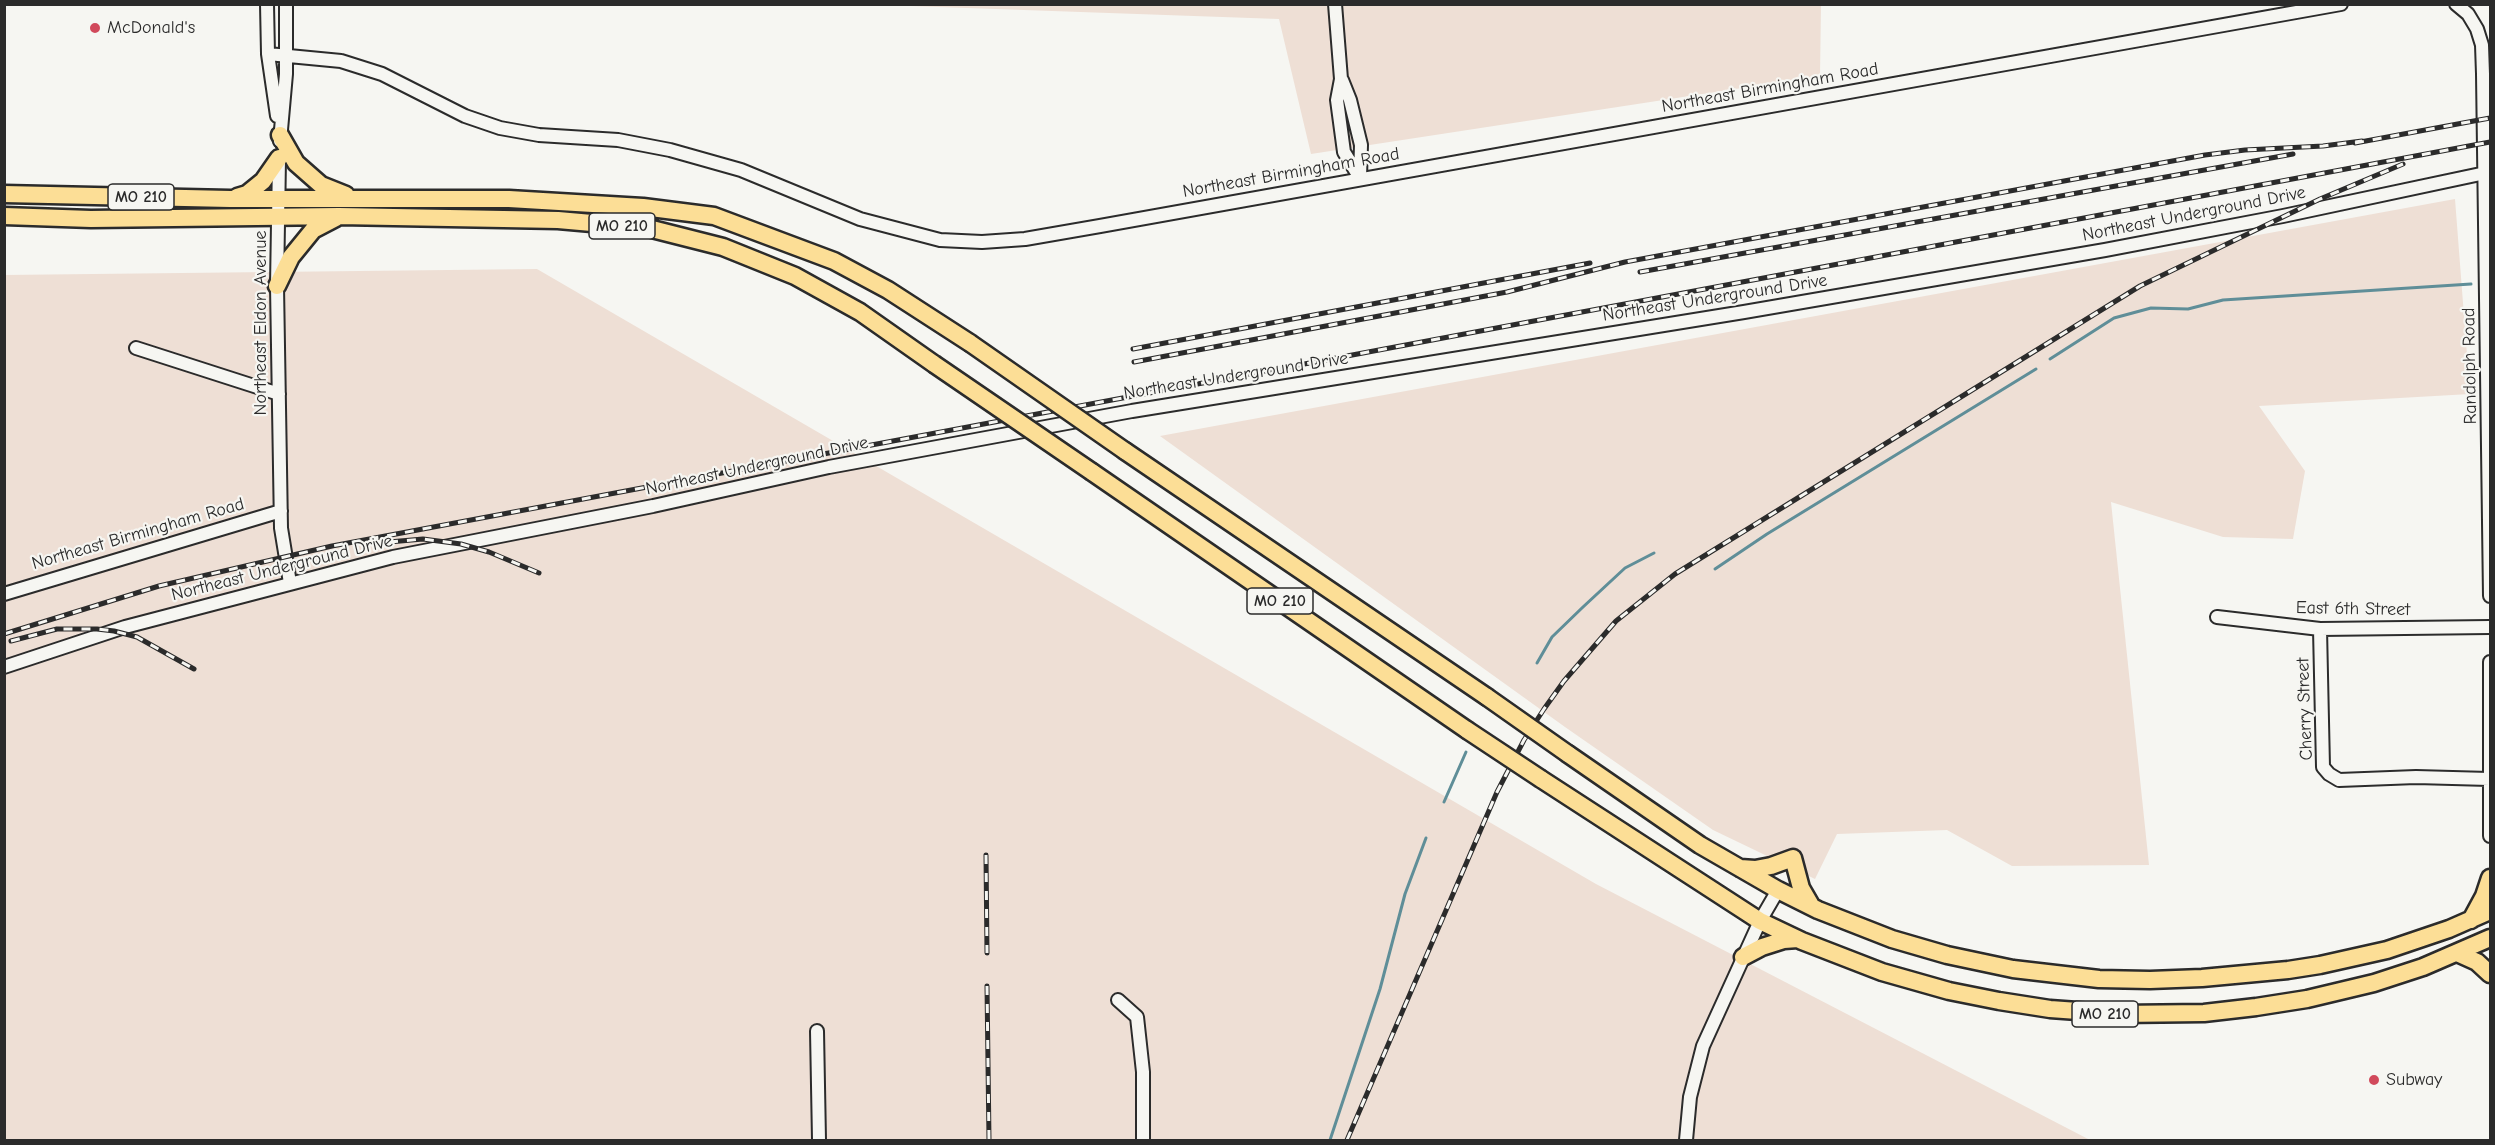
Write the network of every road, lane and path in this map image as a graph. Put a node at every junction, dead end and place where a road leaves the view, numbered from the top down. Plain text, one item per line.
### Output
1 (267, 4) edge
2 (286, 4) edge
3 (1335, 4) edge
4 (2341, 4) edge
5 (2456, 4) edge
6 (268, 54) junction
7 (287, 55) junction
8 (1341, 79) junction
9 (280, 135) junction
10 (279, 158) junction
11 (2487, 173) edge
12 (1360, 178) junction
13 (4, 194) edge
14 (230, 199) junction
15 (355, 199) junction
16 (278, 207) junction
17 (4, 216) edge
18 (339, 216) junction
19 (277, 286) junction
20 (136, 348) dead end
21 (279, 394) junction
22 (2490, 413) edge
23 (281, 511) junction
24 (290, 583) junction
25 (4, 594) edge
26 (2490, 596) edge
27 (2217, 616) dead end
28 (2490, 627) edge
29 (2320, 629) junction
30 (2490, 662) edge
31 (4, 667) edge
32 (2489, 779) edge
33 (2490, 836) edge
34 (1740, 868) junction
35 (2490, 878) edge
36 (1778, 890) junction
37 (1812, 907) junction
38 (2490, 912) edge
39 (2471, 920) junction
40 (1760, 921) junction
41 (2490, 938) edge
42 (1798, 939) junction
43 (2457, 953) junction
44 (1743, 957) junction
45 (2490, 974) edge
46 (1118, 1000) dead end
47 (817, 1031) dead end
48 (819, 1140) edge
49 (1143, 1140) edge
50 (1686, 1140) edge

1 - 6 street, Northeast Eldon Avenue
2 - 7 street, Northeast Eldon Avenue
3 - 8 street
4 - 12 street, Northeast Birmingham Road
5 - 11 street, Randolph Road
6 - 7 street, Northeast Birmingham Road
6 - 9 street, Northeast Eldon Avenue
7 - 9 street, Northeast Eldon Avenue
7 - 12 street, Northeast Birmingham Road
8 - 12 street
8 - 12 street
9 - 10 street, Northeast Eldon Avenue
9 - 15 highway
10 - 14 highway
10 - 16 street, Northeast Eldon Avenue
11 - 22 street, Randolph Road
11 - 24 street, Northeast Underground Drive
13 - 14 highway, MO 210
14 - 16 highway, MO 210
15 - 16 highway, MO 210
15 - 34 highway, MO 210, bridge
16 - 17 highway, MO 210
16 - 18 highway, MO 210
16 - 19 street, Northeast Eldon Avenue
18 - 19 highway
18 - 40 highway, MO 210, bridge
19 - 21 street, Northeast Eldon Avenue
20 - 21 street
21 - 23 street, Northeast Eldon Avenue
22 - 26 street, Randolph Road
23 - 24 street, Northeast Eldon Avenue
23 - 25 street, Northeast Birmingham Road
24 - 31 street, Northeast Underground Drive
27 - 29 street, East 6th Street
28 - 29 street, East 6th Street
29 - 32 street, Cherry Street
30 - 32 street
32 - 33 street
34 - 36 highway, MO 210
34 - 37 highway
35 - 39 highway
36 - 37 highway, MO 210
36 - 40 street
37 - 39 highway, MO 210
38 - 39 highway, MO 210
38 - 43 highway
40 - 42 highway, MO 210
40 - 44 street
41 - 43 highway, MO 210
42 - 43 highway, MO 210
42 - 44 highway
43 - 45 highway
44 - 50 street
46 - 49 street
47 - 48 street

